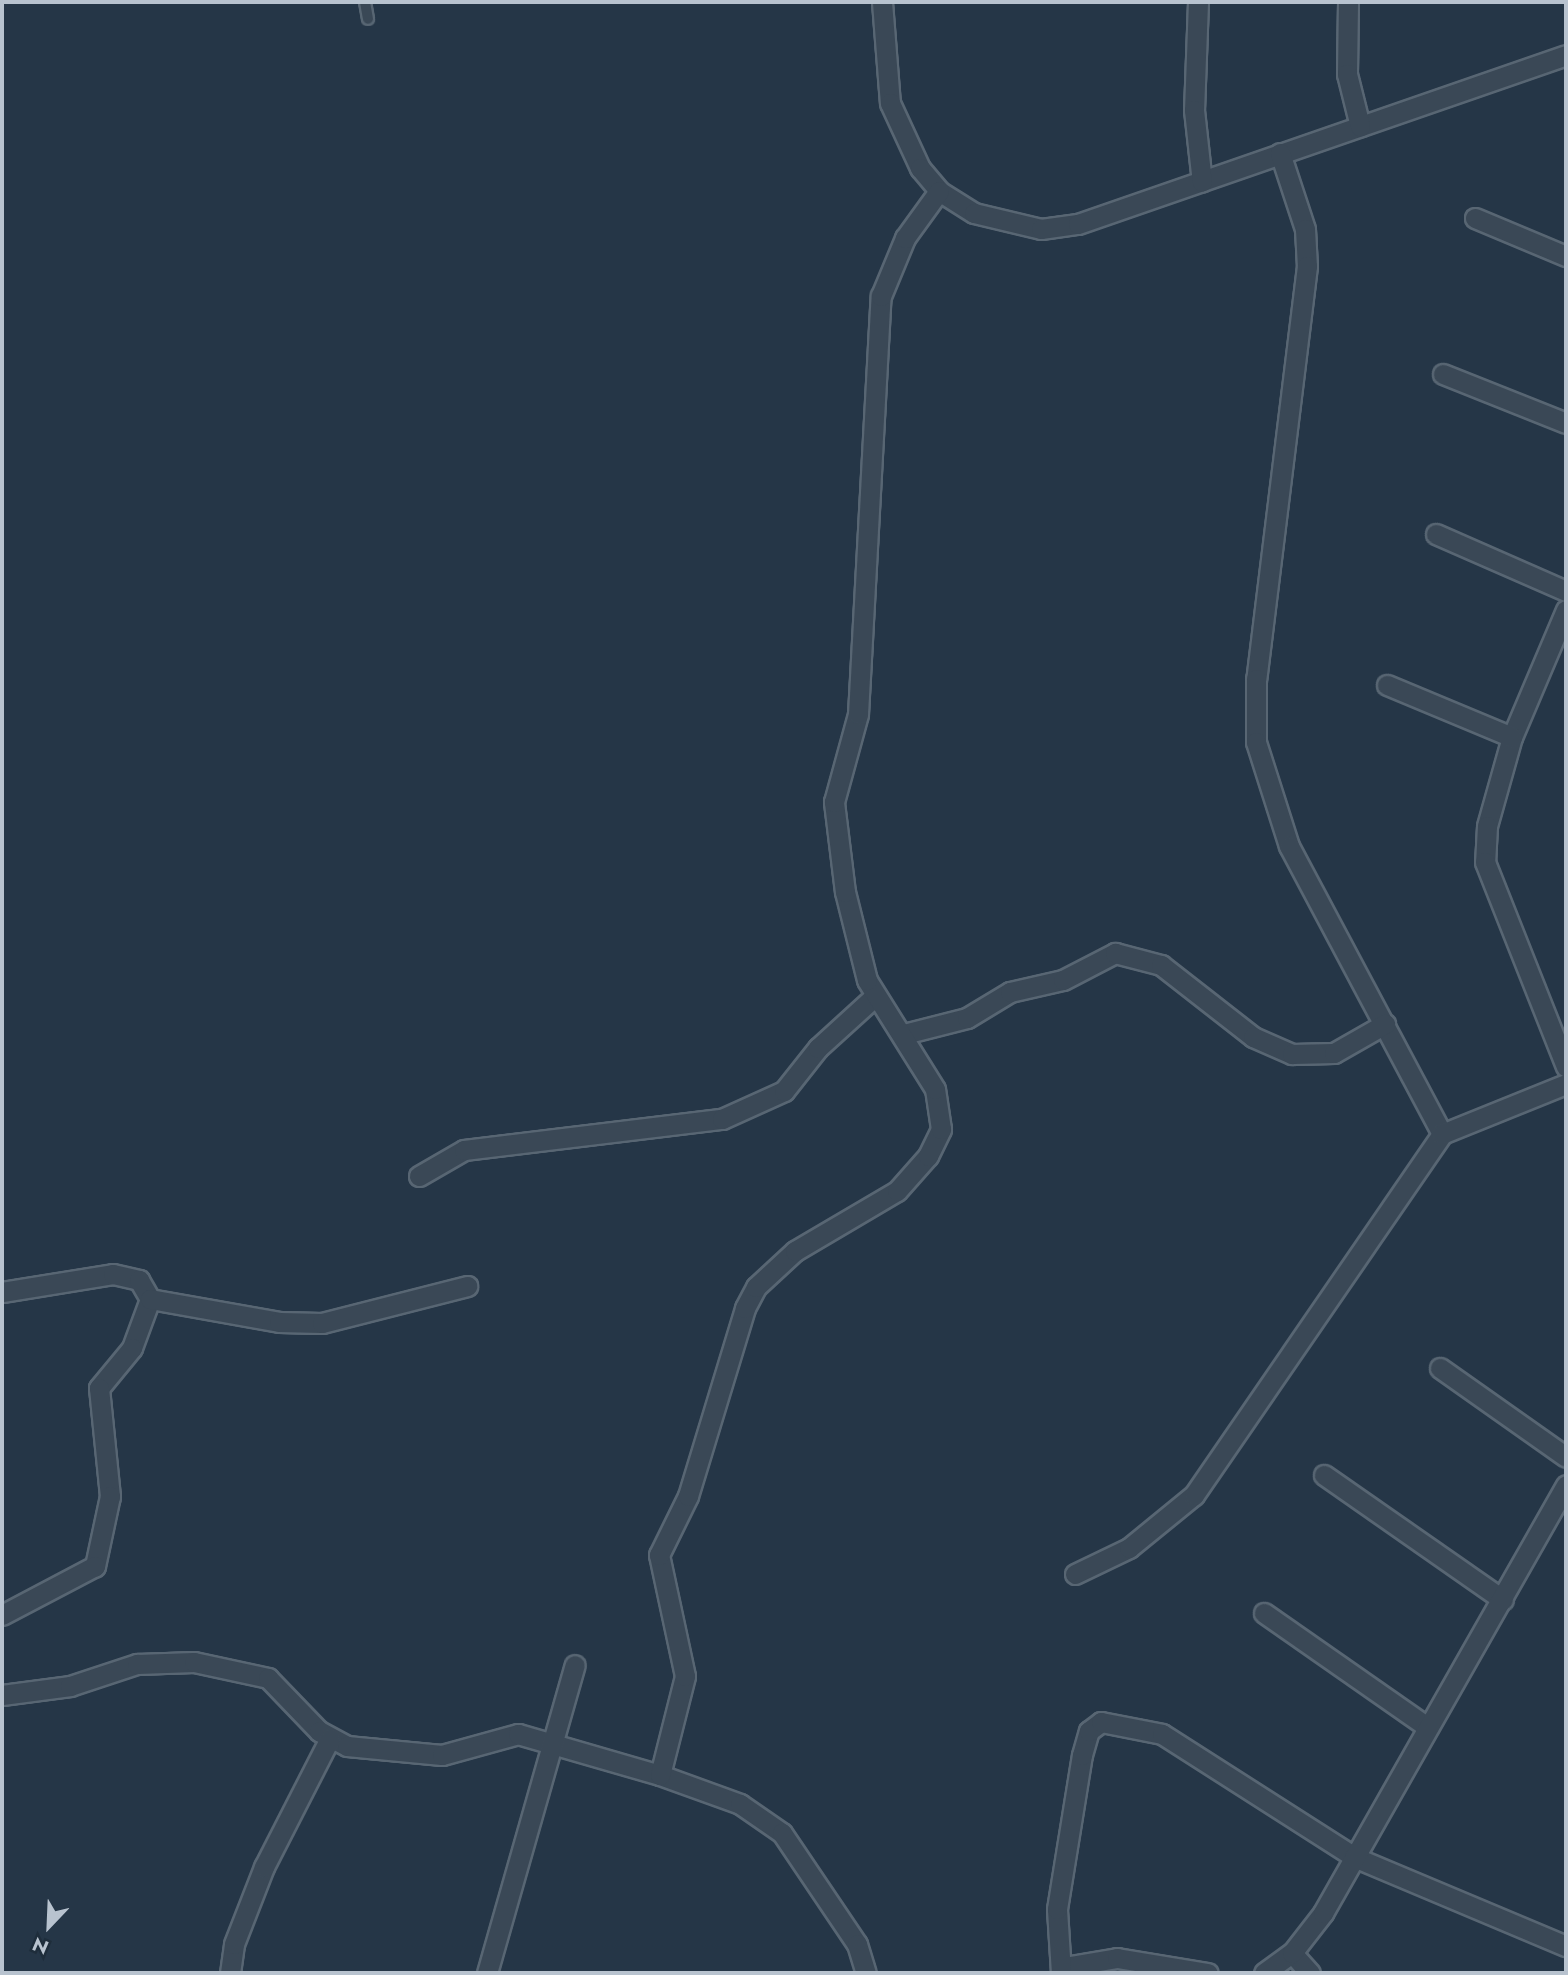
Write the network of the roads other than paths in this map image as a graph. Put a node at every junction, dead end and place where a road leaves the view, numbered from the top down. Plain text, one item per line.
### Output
1 (365, 2) edge
2 (882, 2) edge
3 (1198, 2) edge
4 (1348, 2) edge
5 (368, 19) dead end
6 (1566, 55) edge
7 (1360, 126) junction
8 (1280, 153) junction
9 (1202, 182) junction
10 (939, 191) junction
11 (1475, 218) dead end
12 (1566, 256) edge
13 (1443, 374) dead end
14 (1566, 423) edge
15 (1436, 534) dead end
16 (1566, 591) edge
17 (1566, 610) edge
18 (1387, 685) dead end
19 (1512, 737) junction
20 (874, 997) junction
21 (1385, 1024) junction
22 (904, 1034) junction
23 (1566, 1067) edge
24 (1566, 1084) edge
25 (1442, 1134) junction
26 (419, 1175) dead end
27 (467, 1286) dead end
28 (2, 1292) edge
29 (150, 1299) junction
30 (1440, 1368) dead end
31 (1566, 1457) edge
32 (1324, 1475) dead end
33 (1566, 1485) edge
34 (1074, 1574) dead end
35 (1503, 1600) junction
36 (1264, 1613) dead end
37 (2, 1615) edge
38 (575, 1665) dead end
39 (2, 1695) edge
40 (1426, 1726) junction
41 (330, 1738) junction
42 (552, 1742) junction
43 (660, 1775) junction
44 (1354, 1857) junction
45 (1566, 1946) edge
46 (1292, 1953) junction
47 (1063, 1970) edge
48 (230, 1973) edge
49 (487, 1973) edge
50 (866, 1973) edge
51 (1208, 1973) edge
52 (1264, 1973) edge
53 (1310, 1973) edge

1 - 5 lane
2 - 10 street
3 - 9 street
4 - 7 street
6 - 7 street
7 - 8 street
8 - 9 street
8 - 21 street
9 - 10 street
10 - 20 street
11 - 12 street
13 - 14 street
15 - 16 street
17 - 19 street
18 - 19 street
19 - 23 street
20 - 22 street
20 - 26 street
21 - 22 street
21 - 25 street
22 - 43 street
24 - 25 street
25 - 34 street
27 - 29 street
28 - 29 street
29 - 37 street
30 - 31 street
32 - 35 street
33 - 35 street
35 - 40 street
36 - 40 street
38 - 42 street
39 - 41 street
40 - 44 street
41 - 42 street
41 - 48 street
42 - 43 street
42 - 49 street
43 - 50 street
44 - 45 street
44 - 46 street
44 - 47 street
46 - 52 street
46 - 53 street
47 - 51 street

